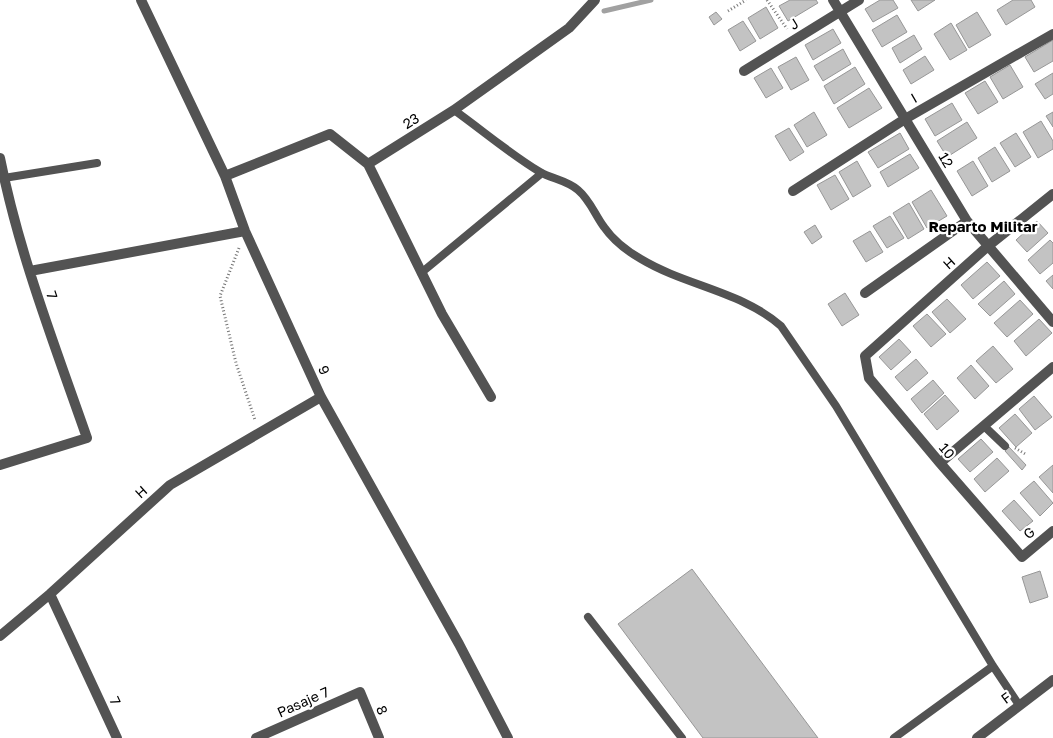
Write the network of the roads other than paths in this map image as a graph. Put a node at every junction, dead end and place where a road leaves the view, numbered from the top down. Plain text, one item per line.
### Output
1 (141, 0) edge
2 (595, 0) edge
3 (833, 0) edge
4 (859, 0) edge
5 (840, 11) junction
6 (1053, 34) edge
7 (744, 71) dead end
8 (454, 110) junction
9 (905, 119) junction
10 (0, 158) edge
11 (97, 163) dead end
12 (368, 164) junction
13 (542, 173) junction
14 (225, 176) junction
15 (4, 178) junction
16 (793, 191) dead end
17 (1053, 194) edge
18 (4, 200) edge
19 (967, 221) junction
20 (245, 231) junction
21 (988, 246) junction
22 (30, 271) junction
23 (421, 273) junction
24 (865, 292) dead end
25 (1053, 322) edge
26 (865, 356) joint
27 (1053, 367) edge
28 (321, 397) junction
29 (491, 397) dead end
30 (984, 426) junction
31 (1005, 446) dead end
32 (940, 463) junction
33 (0, 465) edge
34 (1053, 531) edge
35 (1022, 557) joint
36 (50, 594) junction
37 (588, 617) dead end
38 (0, 636) edge
39 (993, 666) junction
40 (1053, 680) edge
41 (360, 692) joint
42 (1019, 706) junction
43 (117, 738) edge
44 (256, 738) edge
45 (379, 738) edge
46 (508, 738) edge
47 (682, 738) edge
48 (894, 738) edge
49 (977, 738) edge

1 - 14 street, 9
2 - 8 street, 23
3 - 5 street, 12
4 - 5 street, J
5 - 7 street, J
5 - 9 street, 12
6 - 9 street, I
8 - 12 street, 23
8 - 13 lane
9 - 16 street, I
9 - 19 street, 12
10 - 15 street, 7
11 - 15 lane
12 - 14 street
12 - 23 street
13 - 23 lane
13 - 39 lane
14 - 20 street, 9
15 - 18 street, 7
17 - 21 street, H
18 - 22 street, 7
19 - 21 street, 12
19 - 24 street
20 - 22 street
20 - 28 street, 9
21 - 25 street, 12
21 - 26 street, H
22 - 33 street, 7
23 - 29 street
26 - 32 street, 10
27 - 30 street
28 - 36 street, H
28 - 46 street, 9
30 - 31 lane
30 - 32 street
32 - 35 street, 10
34 - 35 street, G
36 - 38 street, H
36 - 43 street, 7
37 - 47 lane
39 - 42 lane
39 - 48 lane
40 - 42 street, F
41 - 44 street, Pasaje 7
41 - 45 street, 8
42 - 49 street, F

